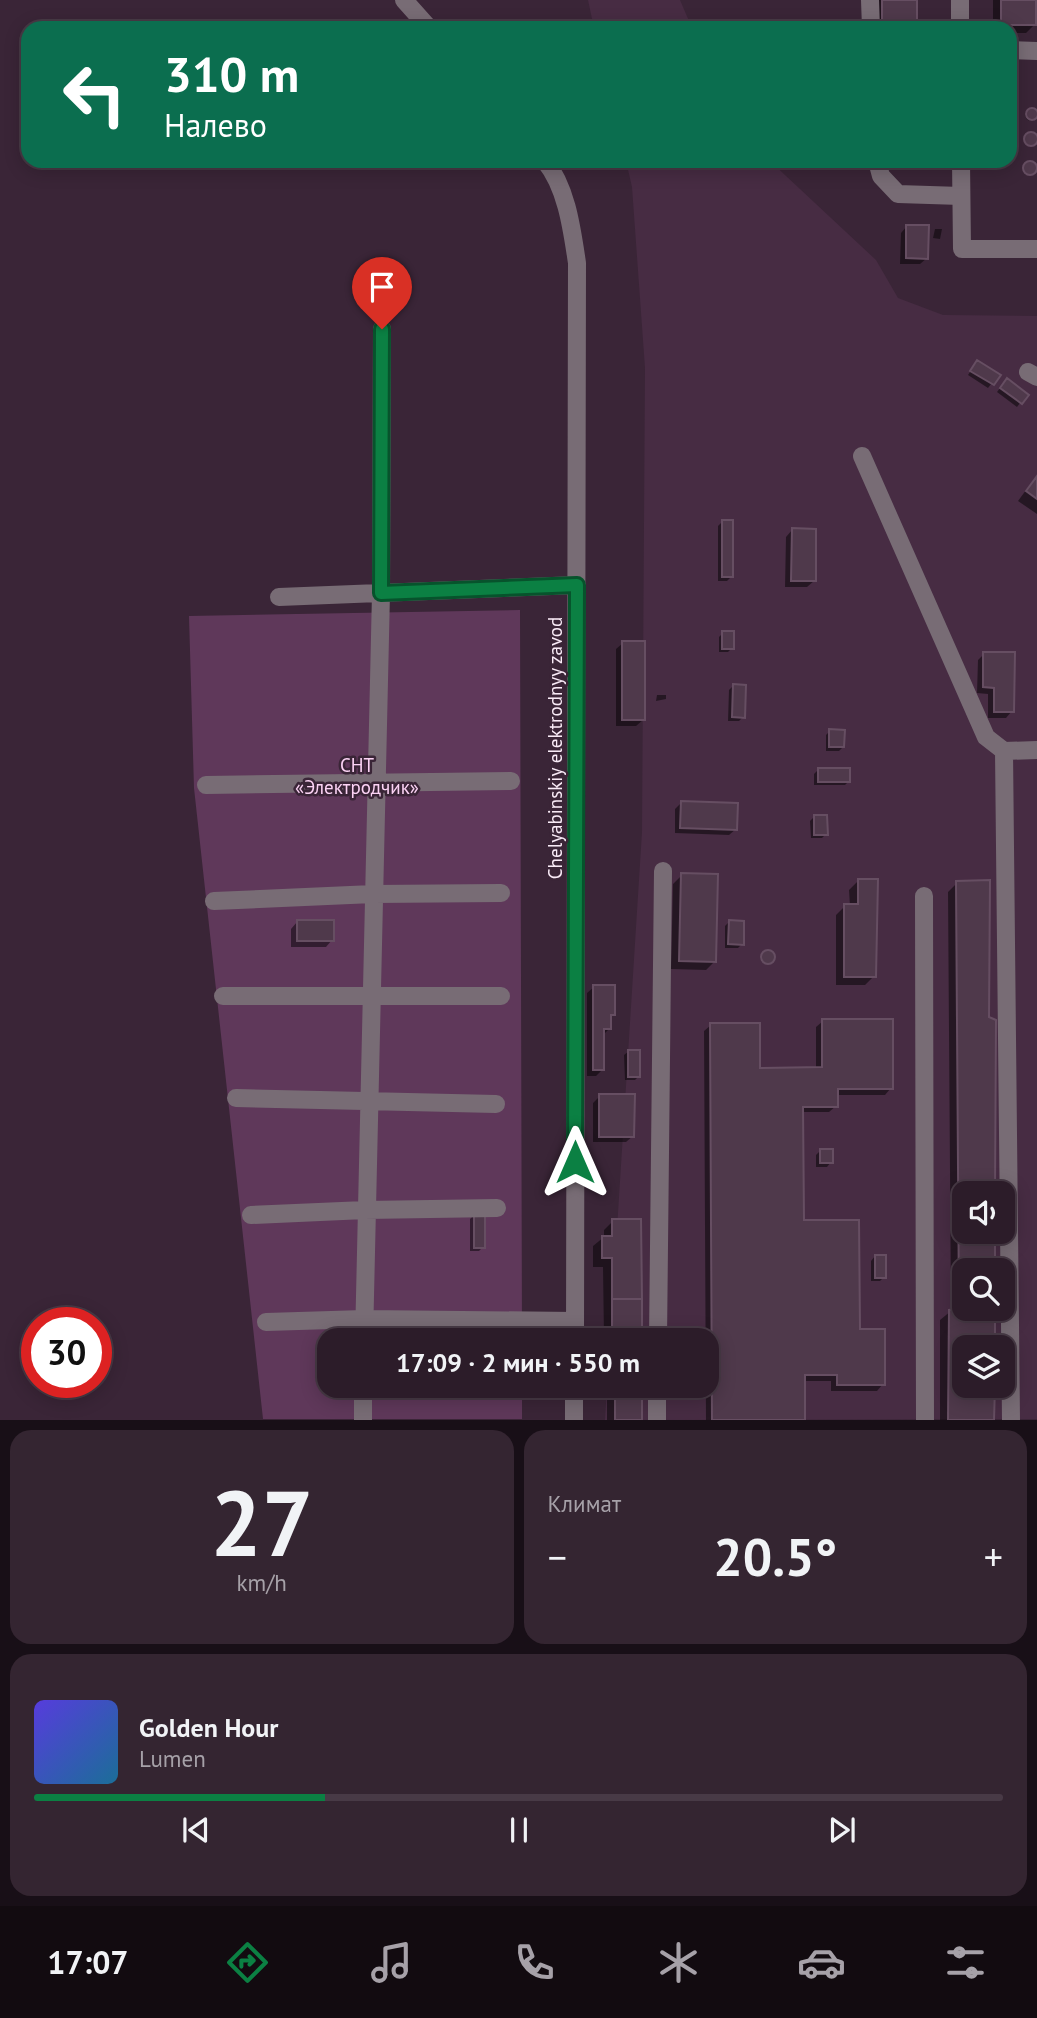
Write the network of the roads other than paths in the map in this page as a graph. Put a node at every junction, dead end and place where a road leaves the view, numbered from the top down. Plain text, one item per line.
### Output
1 (404, 0) edge
2 (870, 0) edge
3 (960, 0) edge
4 (423, 21) edge
5 (871, 21) edge
6 (960, 21) edge
7 (1017, 50) edge
8 (1037, 51) edge
9 (550, 168) edge
10 (879, 168) edge
11 (961, 168) edge
12 (961, 195) junction
13 (1037, 249) edge
14 (382, 329) dead end
15 (862, 456) dead end
16 (577, 585) junction
17 (381, 593) junction
18 (279, 597) dead end
19 (1037, 750) edge
20 (1004, 751) junction
21 (511, 781) dead end
22 (376, 783) junction
23 (206, 785) dead end
24 (663, 871) dead end
25 (501, 893) dead end
26 (373, 894) junction
27 (924, 896) dead end
28 (214, 901) dead end
29 (373, 995) junction
30 (223, 996) dead end
31 (501, 996) dead end
32 (236, 1098) dead end
33 (369, 1101) junction
34 (496, 1104) dead end
35 (497, 1208) dead end
36 (365, 1210) junction
37 (251, 1215) dead end
38 (364, 1319) junction
39 (575, 1321) junction
40 (266, 1322) dead end
41 (364, 1328) edge
42 (575, 1328) edge
43 (658, 1328) edge
44 (363, 1398) edge
45 (575, 1398) edge
46 (657, 1398) edge
47 (363, 1419) edge
48 (574, 1419) edge
49 (657, 1419) edge
50 (925, 1419) edge
51 (1011, 1419) edge

1 - 4 street
2 - 5 street
3 - 6 street
7 - 8 street
9 - 16 street, Chelyabinskiy elektrodnyy zavod
10 - 12 street
11 - 12 street
12 - 13 street
14 - 17 street
15 - 20 street
16 - 17 street
16 - 39 street, Chelyabinskiy elektrodnyy zavod
17 - 18 street
17 - 22 street
19 - 20 street
20 - 51 street
21 - 22 street
22 - 23 street
22 - 26 street
24 - 43 street
25 - 26 street
26 - 28 street
26 - 29 street
27 - 50 street
29 - 30 street
29 - 31 street
29 - 33 street
32 - 33 street
33 - 34 street
33 - 36 street
35 - 36 street
36 - 37 street
36 - 38 street
38 - 39 street
38 - 40 street
38 - 41 street
39 - 42 street, Chelyabinskiy elektrodnyy zavod
44 - 47 street
45 - 48 street
46 - 49 street

